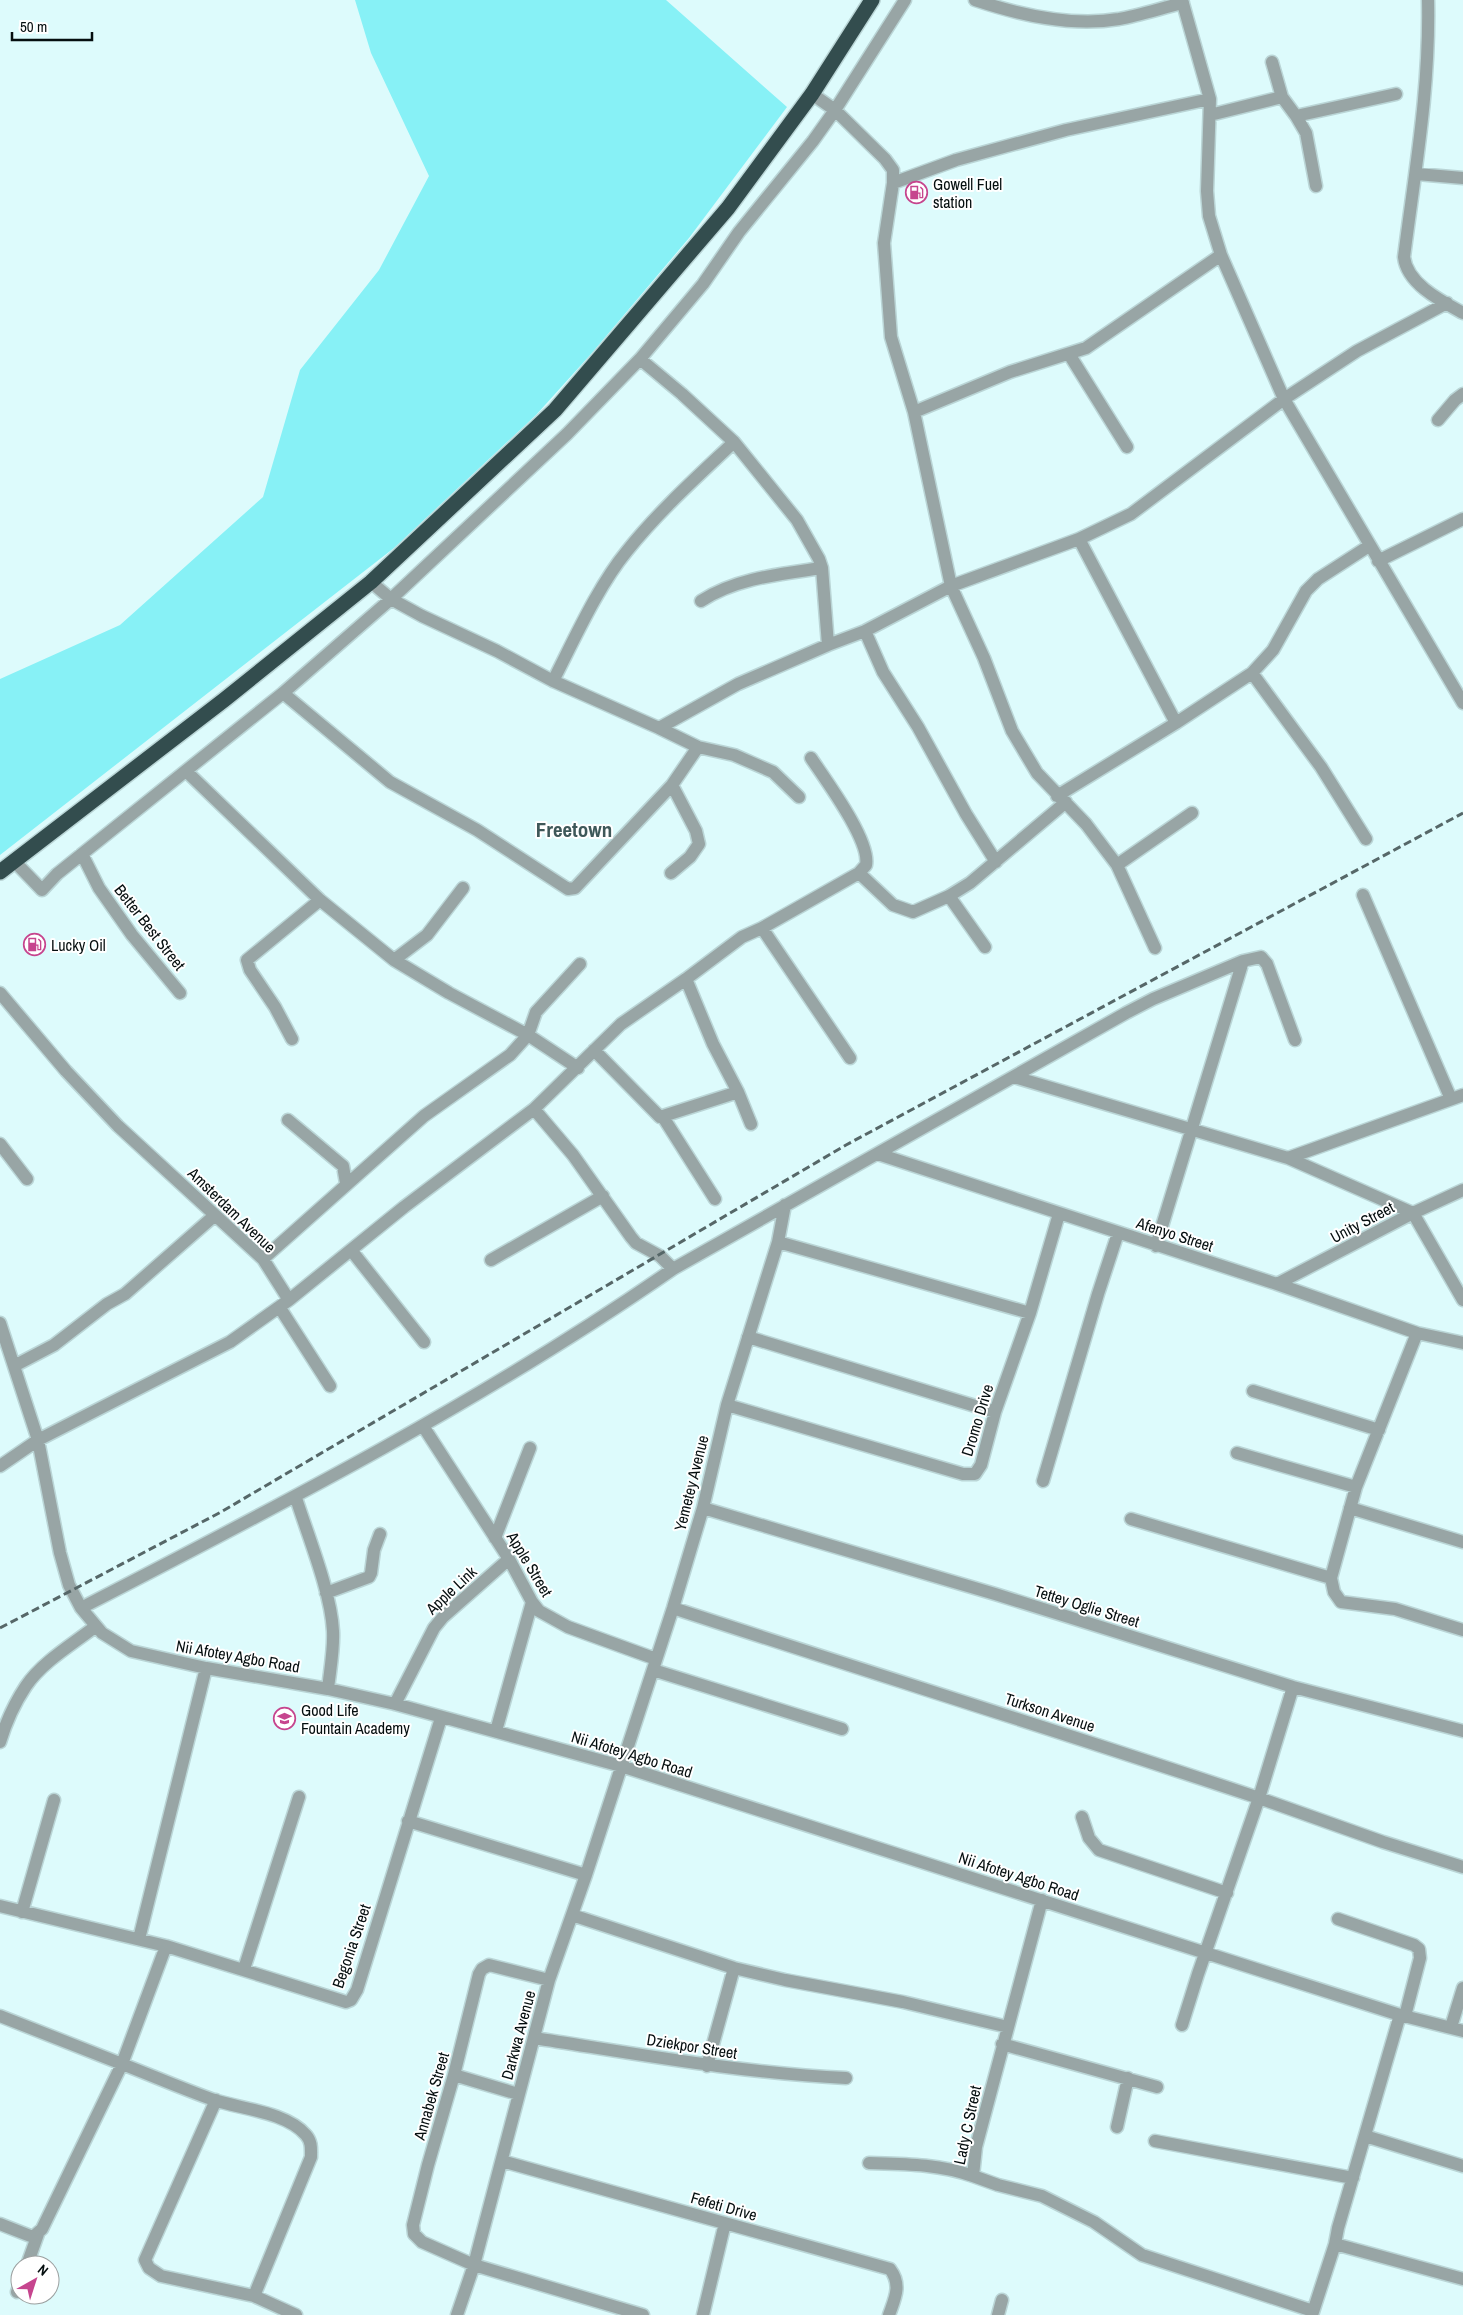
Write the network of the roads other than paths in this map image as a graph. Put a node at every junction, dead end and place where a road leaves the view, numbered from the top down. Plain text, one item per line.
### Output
1 (872, 0) edge
2 (905, 0) edge
3 (975, 0) edge
4 (1428, 0) edge
5 (1182, 1) edge
6 (1272, 62) dead end
7 (812, 94) junction
8 (1396, 94) dead end
9 (1282, 96) junction
10 (1210, 99) junction
11 (835, 110) junction
12 (1210, 115) junction
13 (1296, 116) junction
14 (1417, 174) junction
15 (1463, 178) edge
16 (893, 183) junction
17 (1316, 186) dead end
18 (1221, 255) junction
19 (1446, 303) junction
20 (1463, 313) edge
21 (1069, 354) junction
22 (640, 359) junction
23 (1463, 394) edge
24 (1284, 399) junction
25 (914, 412) junction
26 (1438, 420) dead end
27 (734, 442) junction
28 (1127, 447) dead end
29 (1463, 519) edge
30 (1079, 539) junction
31 (1369, 546) junction
32 (1378, 561) junction
33 (822, 568) junction
34 (371, 582) junction
35 (951, 586) junction
36 (391, 598) junction
37 (701, 601) dead end
38 (864, 631) junction
39 (828, 645) junction
40 (1252, 673) junction
41 (553, 681) junction
42 (283, 693) junction
43 (1463, 703) edge
44 (1176, 723) junction
45 (659, 728) junction
46 (698, 746) junction
47 (811, 758) dead end
48 (186, 771) junction
49 (672, 785) junction
50 (799, 797) dead end
51 (1062, 799) junction
52 (1192, 814) dead end
53 (1366, 839) dead end
54 (82, 854) junction
55 (14, 861) junction
56 (996, 862) junction
57 (1116, 865) junction
58 (0, 872) edge
59 (671, 872) dead end
60 (859, 873) junction
61 (463, 888) dead end
62 (1363, 895) dead end
63 (949, 896) junction
64 (320, 900) junction
65 (762, 928) junction
66 (985, 948) dead end
67 (1155, 948) dead end
68 (394, 960) junction
69 (1243, 961) junction
70 (580, 964) dead end
71 (686, 979) junction
72 (0, 993) edge
73 (180, 993) dead end
74 (528, 1035) junction
75 (292, 1039) dead end
76 (1295, 1040) dead end
77 (594, 1050) junction
78 (850, 1058) dead end
79 (578, 1068) junction
80 (1014, 1077) junction
81 (738, 1092) junction
82 (1457, 1097) edge
83 (534, 1108) junction
84 (663, 1117) junction
85 (288, 1120) dead end
86 (751, 1124) dead end
87 (1193, 1128) junction
88 (0, 1144) edge
89 (878, 1154) junction
90 (1288, 1158) junction
91 (27, 1179) dead end
92 (346, 1183) junction
93 (1463, 1190) edge
94 (603, 1196) junction
95 (715, 1199) dead end
96 (785, 1205) junction
97 (1413, 1213) junction
98 (1059, 1214) junction
99 (214, 1216) junction
100 (1118, 1233) junction
101 (778, 1242) junction
102 (1156, 1246) junction
103 (351, 1250) junction
104 (263, 1259) junction
105 (491, 1260) dead end
106 (673, 1269) junction
107 (1277, 1284) junction
108 (1463, 1300) edge
109 (284, 1304) junction
110 (1030, 1314) junction
111 (0, 1323) edge
112 (1416, 1333) junction
113 (748, 1337) junction
114 (424, 1342) dead end
115 (1463, 1343) edge
116 (14, 1366) junction
117 (330, 1386) dead end
118 (1253, 1390) dead end
119 (727, 1405) junction
120 (996, 1412) junction
121 (423, 1426) junction
122 (1380, 1430) junction
123 (38, 1440) junction
124 (530, 1448) dead end
125 (1237, 1453) dead end
126 (0, 1466) edge
127 (1043, 1481) dead end
128 (1356, 1487) junction
129 (296, 1498) junction
130 (703, 1508) junction
131 (1350, 1508) junction
132 (1132, 1519) dead end
133 (380, 1534) dead end
134 (495, 1538) junction
135 (1463, 1542) edge
136 (509, 1559) junction
137 (1330, 1578) junction
138 (326, 1593) junction
139 (532, 1602) junction
140 (81, 1608) junction
141 (673, 1608) junction
142 (96, 1626) junction
143 (1463, 1630) edge
144 (655, 1664) junction
145 (206, 1668) junction
146 (1293, 1687) junction
147 (328, 1689) junction
148 (395, 1704) junction
149 (441, 1718) junction
150 (842, 1729) dead end
151 (496, 1731) junction
152 (1463, 1732) edge
153 (0, 1742) edge
154 (622, 1766) junction
155 (299, 1797) dead end
156 (1259, 1798) junction
157 (54, 1800) dead end
158 (1082, 1817) dead end
159 (408, 1821) junction
160 (1463, 1867) edge
161 (586, 1874) junction
162 (1227, 1893) junction
163 (1042, 1900) junction
164 (0, 1906) edge
165 (22, 1912) junction
166 (572, 1915) junction
167 (1338, 1919) dead end
168 (139, 1939) junction
169 (166, 1946) junction
170 (1205, 1953) junction
171 (734, 1968) junction
172 (244, 1969) junction
173 (549, 1980) junction
174 (1463, 1988) edge
175 (0, 2016) edge
176 (1403, 2016) junction
177 (1182, 2025) dead end
178 (1008, 2027) junction
179 (1457, 2029) edge
180 (534, 2038) junction
181 (1002, 2044) junction
182 (122, 2064) junction
183 (707, 2066) junction
184 (454, 2075) junction
185 (846, 2078) dead end
186 (1128, 2078) junction
187 (1156, 2087) dead end
188 (518, 2094) junction
189 (216, 2100) junction
190 (1117, 2127) dead end
191 (1365, 2136) junction
192 (1155, 2141) dead end
193 (502, 2161) junction
194 (869, 2163) dead end
195 (1463, 2166) edge
196 (973, 2176) junction
197 (1353, 2178) junction
198 (725, 2223) junction
199 (0, 2224) edge
200 (38, 2234) junction
201 (1335, 2244) junction
202 (31, 2255) edge
203 (474, 2265) junction
204 (1463, 2279) edge
205 (254, 2296) junction
206 (1002, 2300) dead end
207 (1313, 2313) edge
208 (296, 2315) edge
209 (457, 2315) edge
210 (643, 2315) edge
211 (703, 2315) edge
212 (890, 2315) edge
213 (998, 2315) edge

1 - 7 highway
2 - 11 street
3 - 5 street
4 - 14 street
5 - 10 street
6 - 9 street
7 - 11 street
7 - 34 highway
8 - 13 street
9 - 12 street
9 - 13 street
10 - 12 street
10 - 16 street
11 - 16 street
11 - 22 street
12 - 18 street
13 - 17 street
14 - 15 street
14 - 19 street
16 - 25 street
18 - 21 street
18 - 24 street
19 - 20 street
19 - 24 street
21 - 25 street
21 - 28 street
22 - 27 street
22 - 36 street
23 - 26 street
24 - 30 street
24 - 31 street
25 - 35 street
27 - 33 street
27 - 41 street
29 - 32 street
30 - 35 street
30 - 44 street
31 - 32 street
31 - 40 street
32 - 43 street
33 - 37 street
33 - 39 street
34 - 36 street
34 - 55 highway
35 - 38 street
35 - 51 street
36 - 41 street
36 - 42 street
38 - 39 street
38 - 56 street
39 - 45 street
40 - 44 street
40 - 53 street
41 - 45 street
42 - 48 street
42 - 49 street
44 - 51 street
45 - 46 street
46 - 49 street
46 - 50 street
47 - 60 street
48 - 54 street
48 - 64 street
49 - 59 street
51 - 56 street
51 - 57 street
52 - 57 street
54 - 55 street
54 - 73 street, Better Best Street
55 - 58 highway
56 - 63 street
57 - 67 street
60 - 63 street
60 - 65 street
61 - 68 street
62 - 82 street
63 - 66 street
64 - 68 street
64 - 75 street
65 - 71 street
65 - 78 street
68 - 74 street
69 - 76 street
69 - 80 street
69 - 87 street
70 - 74 street
71 - 77 street
71 - 81 street
72 - 99 street, Amsterdam Avenue
74 - 79 street
74 - 92 street
77 - 79 street
77 - 84 street
79 - 83 street
80 - 87 street
80 - 89 street
81 - 84 street
81 - 86 street
82 - 90 street
83 - 94 street
83 - 103 street
84 - 95 street
85 - 92 street
87 - 90 street
87 - 102 street
88 - 91 street
89 - 96 street
89 - 98 street, Afenyo Street
90 - 97 street
92 - 104 street
93 - 97 street, Unity Street
94 - 105 street
94 - 106 street
96 - 101 street, Yemetey Avenue
96 - 106 street
97 - 107 street, Unity Street
97 - 108 street
98 - 100 street, Afenyo Street
98 - 110 street, Dromo Drive
99 - 104 street, Amsterdam Avenue
99 - 116 street
100 - 102 street, Afenyo Street
100 - 127 street
101 - 110 street
101 - 113 street, Yemetey Avenue
102 - 107 street, Afenyo Street
103 - 109 street
103 - 114 street
104 - 109 street, Amsterdam Avenue
106 - 121 street
107 - 112 street, Afenyo Street
109 - 117 street, Amsterdam Avenue
109 - 123 street
110 - 120 street, Dromo Drive
111 - 116 street, Nii Afotey Agbo Road
112 - 115 street, Afenyo Street
112 - 122 street
113 - 119 street, Yemetey Avenue
113 - 120 street
116 - 123 street, Nii Afotey Agbo Road
118 - 122 street
119 - 120 street, Dromo Drive
119 - 130 street, Yemetey Avenue
121 - 129 street
121 - 134 street, Apple Street
122 - 128 street
123 - 126 street
123 - 140 street, Nii Afotey Agbo Road
124 - 134 street
125 - 128 street
128 - 131 street
129 - 138 street
129 - 140 street
130 - 141 street, Yemetey Avenue
130 - 146 street, Tettey Oglie Street
131 - 135 street
131 - 137 street
132 - 137 street
133 - 138 street
134 - 136 street, Apple Street
136 - 139 street, Apple Street
136 - 148 street, Apple Link
137 - 143 street
138 - 147 street
139 - 144 street, Apple Street
139 - 151 street
140 - 142 street, Nii Afotey Agbo Road
141 - 144 street, Yemetey Avenue
141 - 156 street, Turkson Avenue
142 - 145 street, Nii Afotey Agbo Road
142 - 153 street
144 - 150 street, Apple Street
144 - 154 street, Yemetey Avenue
145 - 147 street, Nii Afotey Agbo Road
145 - 168 street
146 - 152 street, Tettey Oglie Street
146 - 156 street
147 - 148 street, Nii Afotey Agbo Road
148 - 149 street, Nii Afotey Agbo Road
149 - 151 street, Nii Afotey Agbo Road
149 - 159 street, Begonia Street
151 - 154 street, Nii Afotey Agbo Road
154 - 161 street, Darkwa Avenue
154 - 163 street, Nii Afotey Agbo Road
155 - 172 street
156 - 160 street, Turkson Avenue
156 - 162 street
157 - 165 street
158 - 162 street
159 - 161 street
159 - 172 street, Begonia Street
161 - 166 street, Darkwa Avenue
162 - 170 street
163 - 170 street, Nii Afotey Agbo Road
163 - 178 street, Lady C Street
164 - 165 street, Begonia Street
165 - 168 street, Begonia Street
166 - 171 street
166 - 173 street, Darkwa Avenue
167 - 176 street
168 - 169 street, Begonia Street
169 - 172 street, Begonia Street
169 - 182 street
170 - 176 street, Nii Afotey Agbo Road
170 - 177 street
171 - 178 street
171 - 183 street
173 - 180 street, Darkwa Avenue
173 - 184 street, Annabek Street
174 - 179 street
175 - 182 street
176 - 179 street, Nii Afotey Agbo Road
176 - 191 street
178 - 181 street, Lady C Street
180 - 183 street, Dziekpor Street
180 - 188 street, Darkwa Avenue
181 - 186 street
181 - 196 street, Lady C Street
182 - 189 street
182 - 200 street
183 - 185 street, Dziekpor Street
184 - 188 street
184 - 203 street, Annabek Street
186 - 187 street
186 - 190 street
188 - 193 street, Darkwa Avenue
189 - 205 street
189 - 205 street
191 - 195 street
191 - 197 street
192 - 197 street
193 - 198 street, Fefeti Drive
193 - 203 street, Darkwa Avenue
194 - 196 street
196 - 207 street, Lady C Street
197 - 201 street
198 - 211 street
198 - 212 street, Fefeti Drive
199 - 200 street
200 - 202 street
201 - 204 street
201 - 207 street
203 - 209 street, Darkwa Avenue
203 - 210 street
205 - 208 street
206 - 213 street

